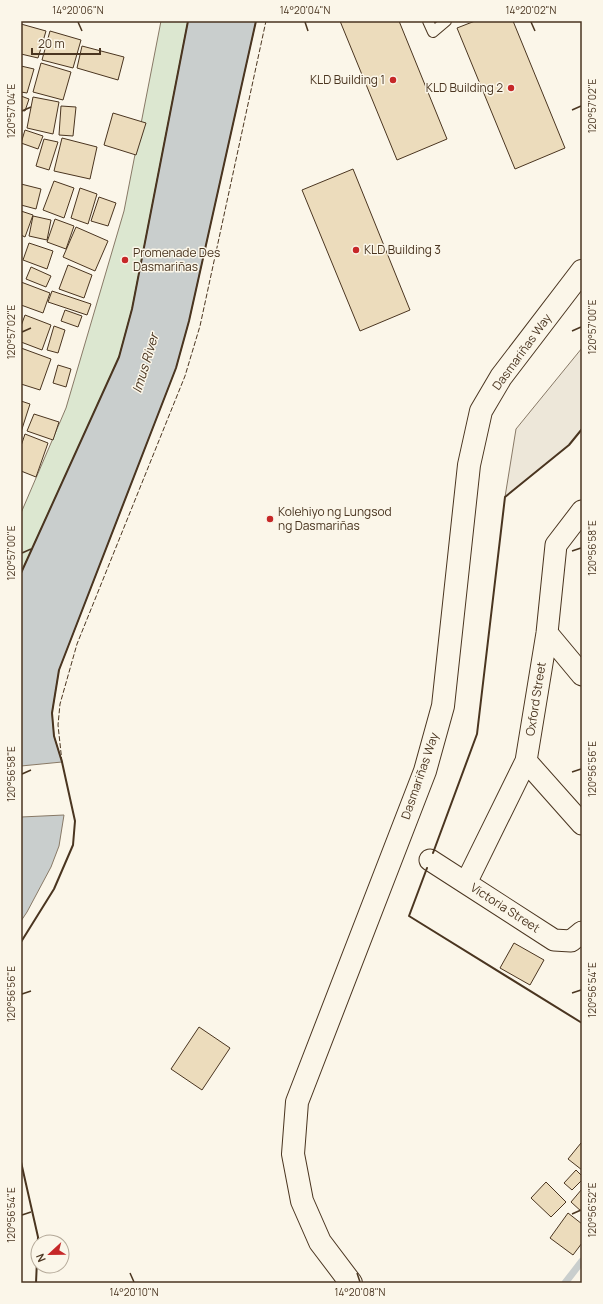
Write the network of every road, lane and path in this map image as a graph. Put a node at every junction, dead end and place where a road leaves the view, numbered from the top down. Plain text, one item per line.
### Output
1 (428, 21) edge
2 (446, 21) edge
3 (582, 271) edge
4 (579, 522) edge
5 (547, 633) junction
6 (582, 675) edge
7 (526, 761) junction
8 (582, 824) edge
9 (430, 860) dead end
10 (466, 883) junction
11 (582, 932) edge
12 (351, 1283) edge

1 - 2 lane
3 - 12 street, Dasmariñas Way
4 - 5 street, Oxford Street
5 - 6 street
5 - 7 street, Oxford Street
7 - 8 street
7 - 10 street, Oxford Street
9 - 10 street, Victoria Street
10 - 11 street, Victoria Street

